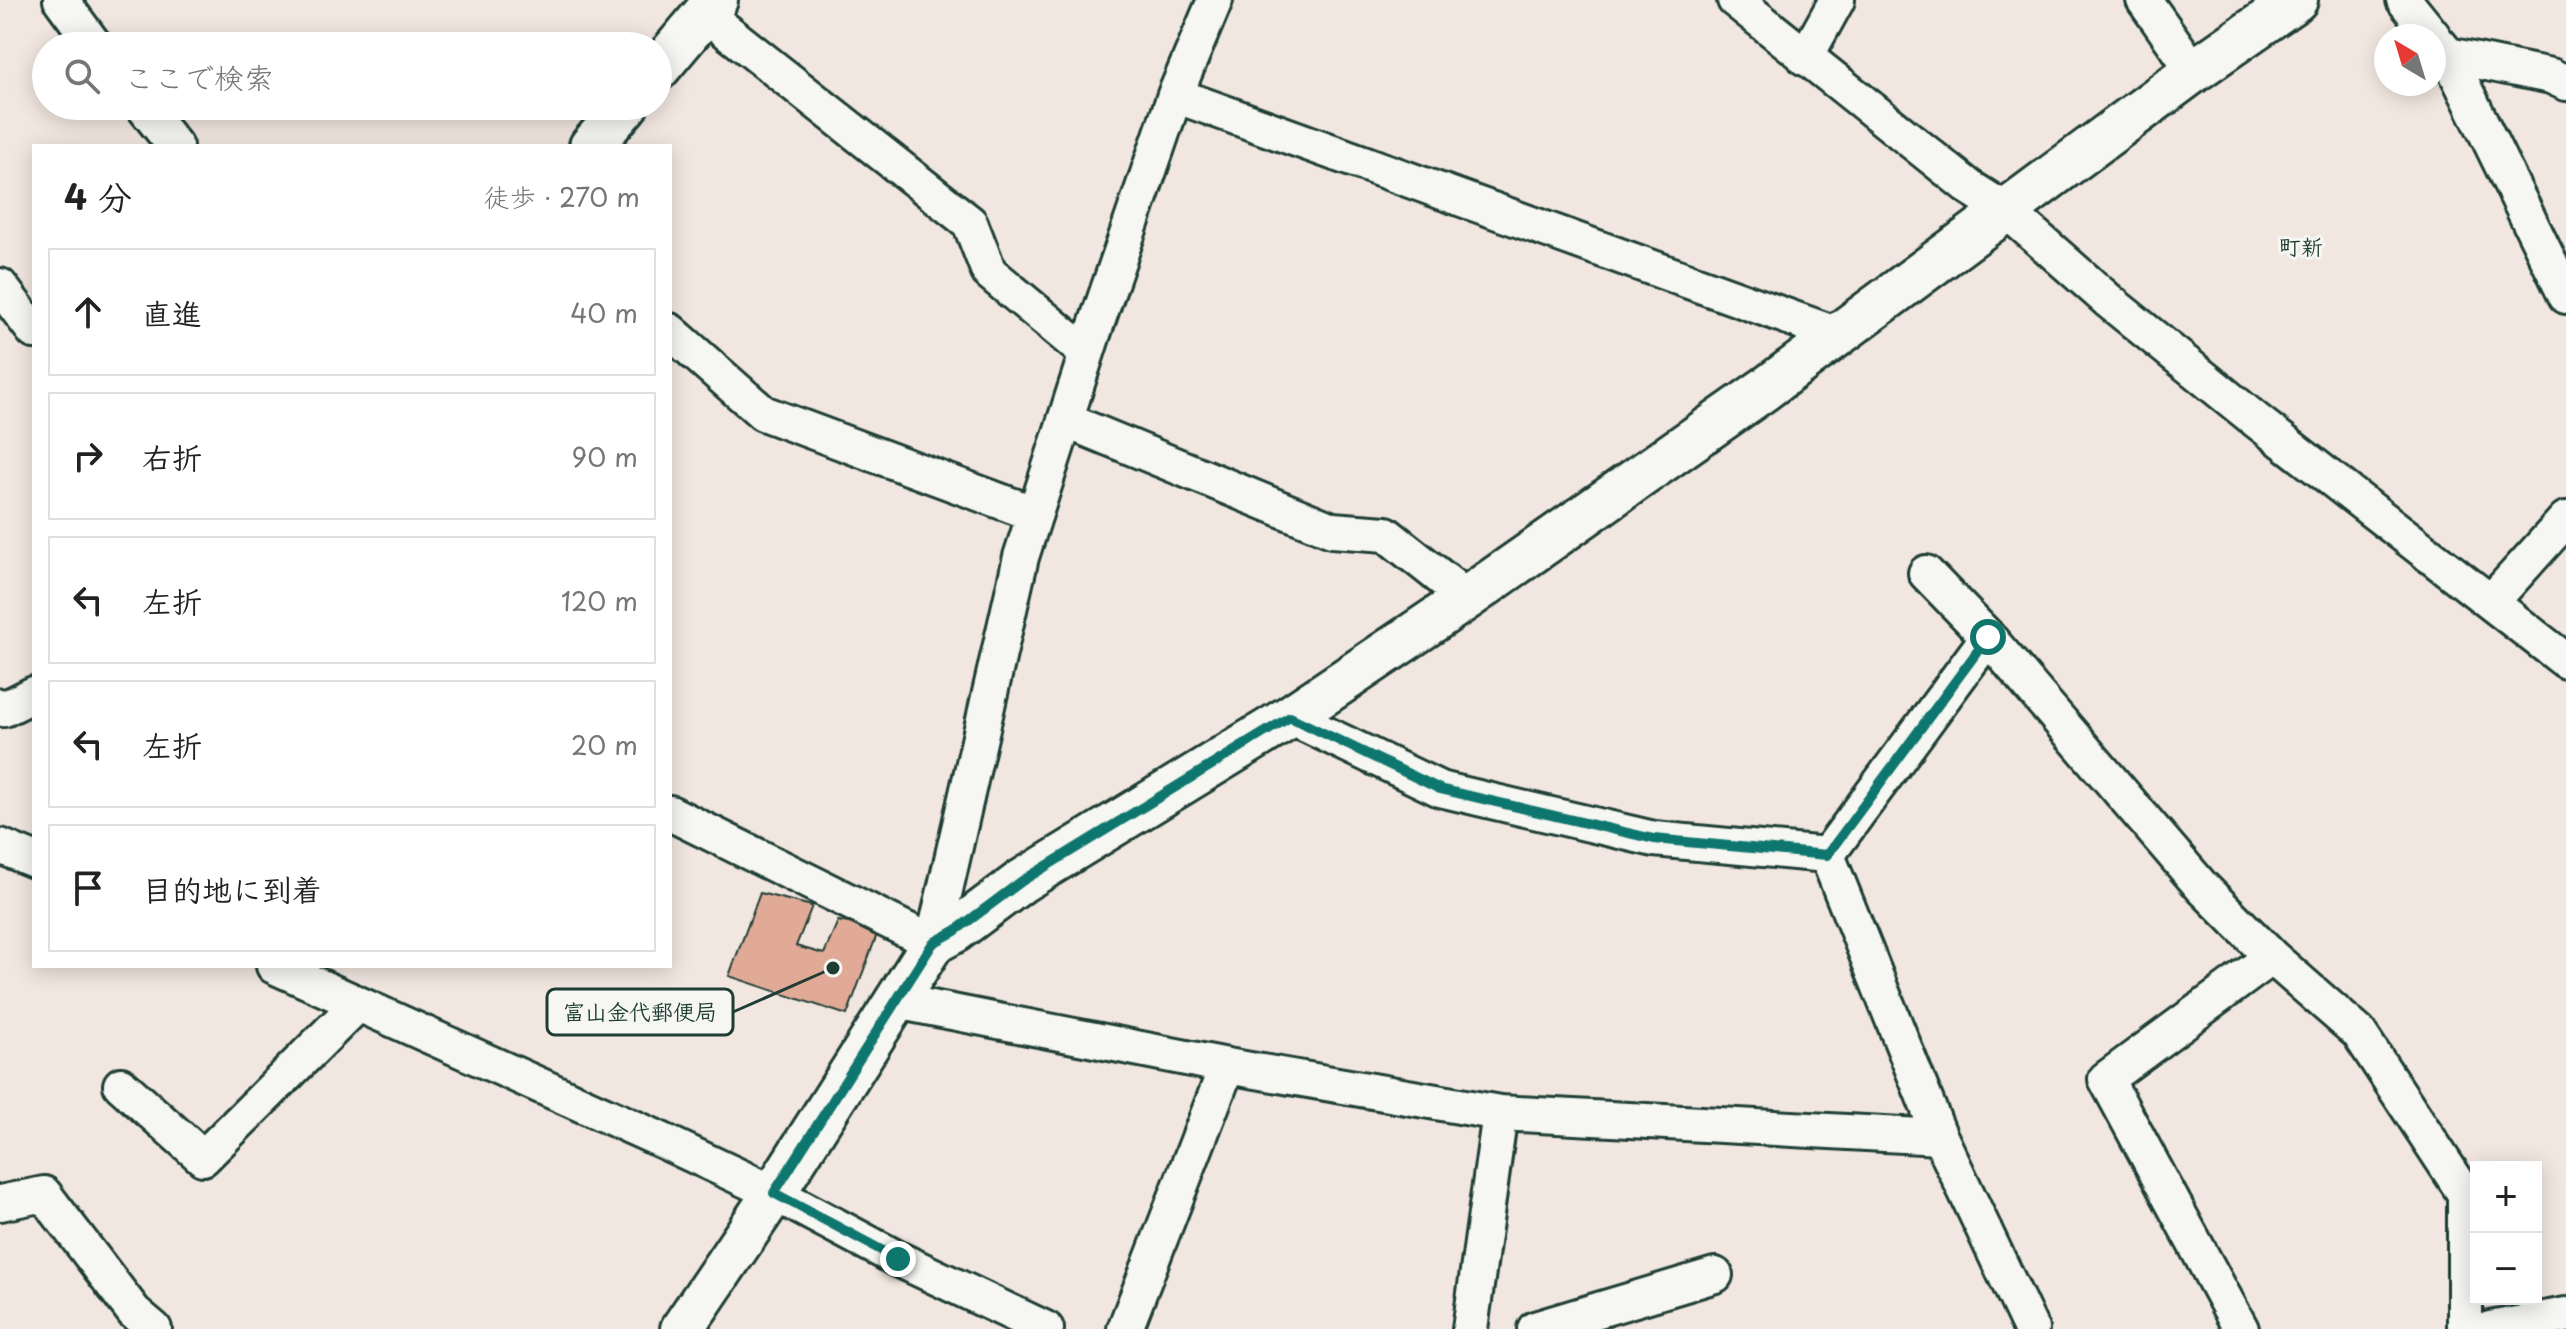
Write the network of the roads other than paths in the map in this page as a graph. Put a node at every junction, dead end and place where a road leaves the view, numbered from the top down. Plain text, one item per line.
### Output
1 (61, 0) edge
2 (1215, 0) edge
3 (1735, 0) edge
4 (1837, 0) edge
5 (2144, 0) edge
6 (2296, 0) edge
7 (2404, 0) edge
8 (710, 7) edge
9 (2423, 24) edge
10 (85, 32) edge
11 (2446, 45) edge
12 (672, 52) edge
13 (1805, 58) junction
14 (2446, 59) edge
15 (2194, 71) junction
16 (2566, 83) edge
17 (1175, 95) junction
18 (154, 120) edge
19 (614, 120) edge
20 (173, 144) edge
21 (593, 144) edge
22 (2007, 211) junction
23 (0, 286) edge
24 (2566, 296) edge
25 (32, 328) edge
26 (672, 333) edge
27 (1838, 335) junction
28 (1086, 353) junction
29 (1065, 420) junction
30 (1035, 514) junction
31 (2566, 519) edge
32 (1926, 573) dead end
33 (1467, 598) junction
34 (2491, 602) junction
35 (1988, 637) junction
36 (2566, 661) edge
37 (32, 695) edge
38 (0, 706) edge
39 (1290, 717) junction
40 (672, 814) edge
41 (0, 846) edge
42 (1827, 855) junction
43 (32, 859) edge
44 (933, 943) junction
45 (2272, 957) junction
46 (278, 968) edge
47 (896, 1001) junction
48 (358, 1004) junction
49 (1227, 1066) junction
50 (121, 1085) dead end
51 (1500, 1113) junction
52 (1940, 1137) junction
53 (774, 1193) junction
54 (0, 1203) edge
55 (1715, 1275) dead end
56 (2566, 1315) edge
57 (1023, 1324) edge
58 (154, 1329) edge
59 (682, 1329) edge
60 (1125, 1329) edge
61 (1470, 1329) edge
62 (1535, 1329) edge
63 (2031, 1329) edge
64 (2241, 1329) edge
65 (2465, 1329) edge
66 (2490, 1329) edge

1 - 10 street
2 - 17 street
3 - 13 street
4 - 13 street
5 - 15 street
6 - 15 street
7 - 9 street
8 - 12 street
8 - 28 street
11 - 16 street
13 - 22 street
14 - 24 street
15 - 22 street
17 - 27 street
17 - 28 street
18 - 20 street
19 - 21 street
22 - 27 street
22 - 34 street
23 - 25 street
26 - 30 street
27 - 33 street
28 - 29 street
29 - 30 street
29 - 33 street
30 - 44 street
31 - 34 street
32 - 35 street
33 - 39 street
34 - 36 street
35 - 42 street
35 - 45 street
37 - 38 street
39 - 42 street
39 - 44 street
40 - 44 street
41 - 43 street
42 - 52 street
44 - 47 street
45 - 64 street
45 - 65 street
46 - 48 street
47 - 49 street
47 - 53 street
48 - 50 street
48 - 53 street
49 - 51 street
49 - 60 street
51 - 52 street
51 - 61 street
52 - 63 street
53 - 57 street
53 - 59 street
54 - 58 street
55 - 62 street
56 - 66 street

